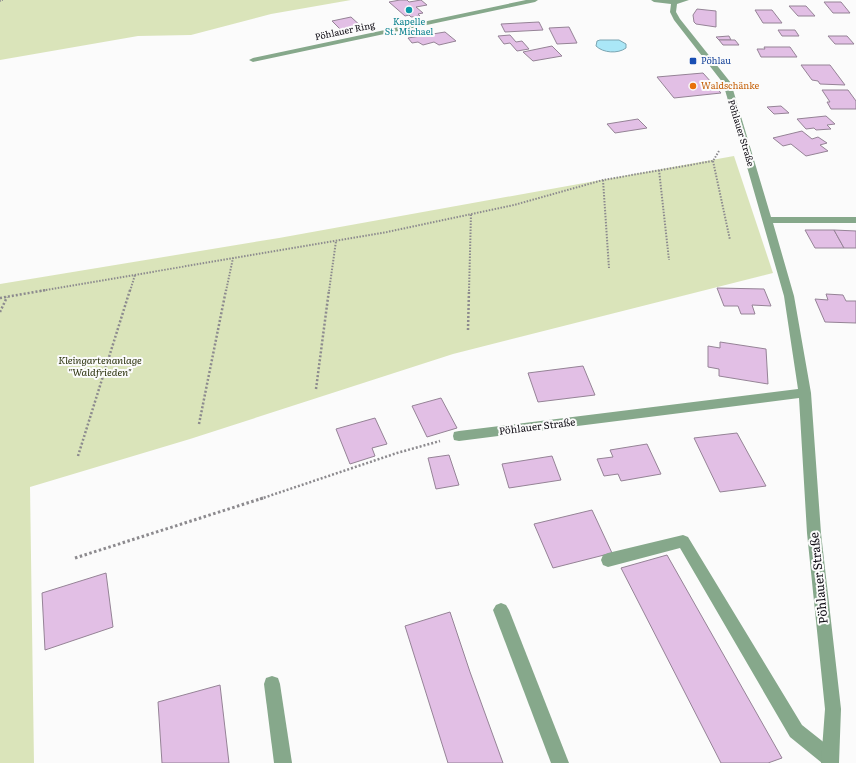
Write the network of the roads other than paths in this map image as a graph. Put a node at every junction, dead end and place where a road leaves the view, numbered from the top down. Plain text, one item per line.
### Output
1 (535, 0) edge
2 (654, 0) edge
3 (686, 0) edge
4 (674, 3) junction
5 (253, 60) dead end
6 (767, 220) junction
7 (856, 220) edge
8 (805, 393) junction
9 (459, 436) road end
10 (608, 560) dead end
11 (501, 610) dead end
12 (272, 684) dead end
13 (830, 760) edge
14 (283, 763) edge
15 (560, 763) edge

1 - 5 street, Pöhlauer Ring
2 - 4 street
3 - 4 street
4 - 6 street, Pöhlauer Straße
6 - 7 street
6 - 8 street, Pöhlauer Straße
8 - 9 street, Pöhlauer Straße
8 - 13 street, Pöhlauer Straße
10 - 13 street
11 - 15 street
12 - 14 street

